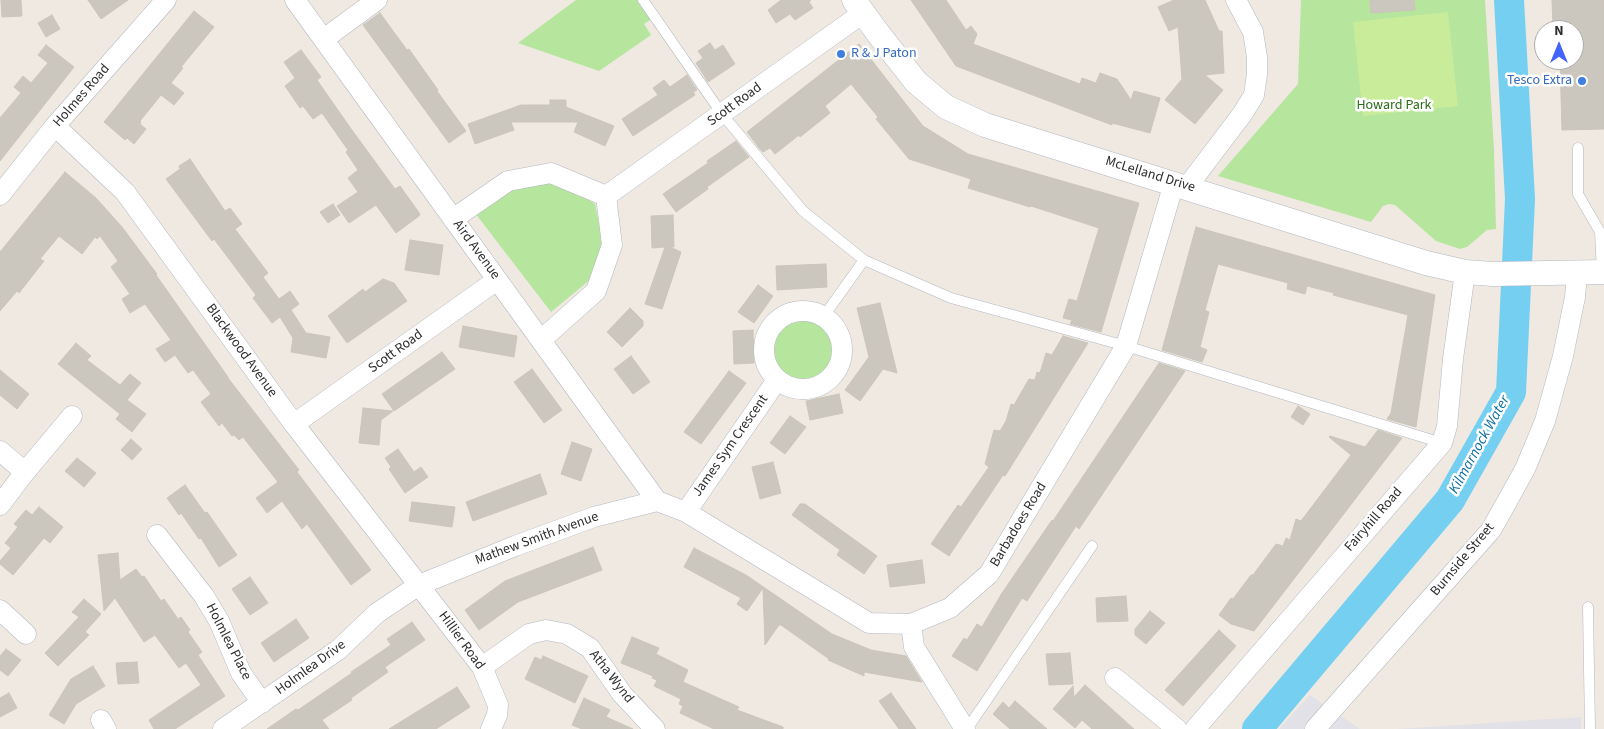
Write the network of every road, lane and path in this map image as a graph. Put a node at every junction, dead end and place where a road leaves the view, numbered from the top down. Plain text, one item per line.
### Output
1 (166, 0) edge
2 (295, 0) edge
3 (377, 0) edge
4 (643, 0) edge
5 (1236, 0) edge
6 (858, 6) edge
7 (324, 39) junction
8 (722, 114) junction
9 (55, 126) junction
10 (1578, 148) dead end
11 (1180, 185) junction
12 (0, 195) edge
13 (606, 196) junction
14 (453, 219) junction
15 (864, 260) junction
16 (1465, 272) junction
17 (1603, 272) edge
18 (1577, 273) junction
19 (497, 280) junction
20 (824, 316) junction
21 (542, 340) junction
22 (1126, 346) junction
23 (777, 380) junction
24 (72, 416) dead end
25 (294, 424) junction
26 (1442, 443) junction
27 (0, 451) edge
28 (25, 472) junction
29 (657, 501) junction
30 (0, 505) edge
31 (686, 512) junction
32 (157, 535) dead end
33 (1092, 546) dead end
34 (419, 585) junction
35 (1588, 607) dead end
36 (0, 610) edge
37 (911, 624) junction
38 (26, 634) dead end
39 (482, 667) junction
40 (1115, 678) dead end
41 (262, 702) junction
42 (1326, 725) edge
43 (223, 729) edge
44 (491, 729) edge
45 (655, 729) edge
46 (966, 729) edge
47 (1178, 729) edge
48 (1195, 729) edge
49 (1590, 729) edge

1 - 9 street, Holmes Road
2 - 7 street, Aird Avenue
3 - 7 street
4 - 8 lane
5 - 11 street
6 - 8 street, Scott Road
6 - 11 street, McLelland Drive
7 - 14 street, Aird Avenue
8 - 13 street, Scott Road
8 - 15 lane
9 - 12 street, Holmes Road
9 - 25 street, Blackwood Avenue
10 - 17 lane
11 - 16 street, McLelland Drive
11 - 22 street, Barbadoes Road
13 - 14 street
13 - 21 street
14 - 19 street, Aird Avenue
15 - 20 lane
15 - 22 lane
16 - 18 street, McLelland Drive
16 - 26 street, Fairyhill Road
17 - 18 street, McLelland Drive
18 - 42 street, Burnside Street
19 - 21 street, Aird Avenue
19 - 25 street, Scott Road
20 - 23 street, James Sym Crescent
20 - 23 street, James Sym Crescent
21 - 29 street, Aird Avenue
22 - 26 lane
22 - 37 street, Barbadoes Road
23 - 31 street, James Sym Crescent
24 - 28 street
25 - 34 street, Blackwood Avenue
26 - 48 street, Fairyhill Road
27 - 28 street
28 - 30 street
29 - 31 street, Barbadoes Road
29 - 34 street, Mathew Smith Avenue
31 - 37 street, Barbadoes Road
32 - 41 street, Holmlea Place
33 - 46 lane
34 - 39 street, Hillier Road
34 - 41 street, Holmlea Drive
35 - 49 lane
36 - 38 street
37 - 46 street
39 - 44 street, Hillier Road
39 - 45 street, Atha Wynd
40 - 47 street
41 - 43 street, Holmlea Drive

